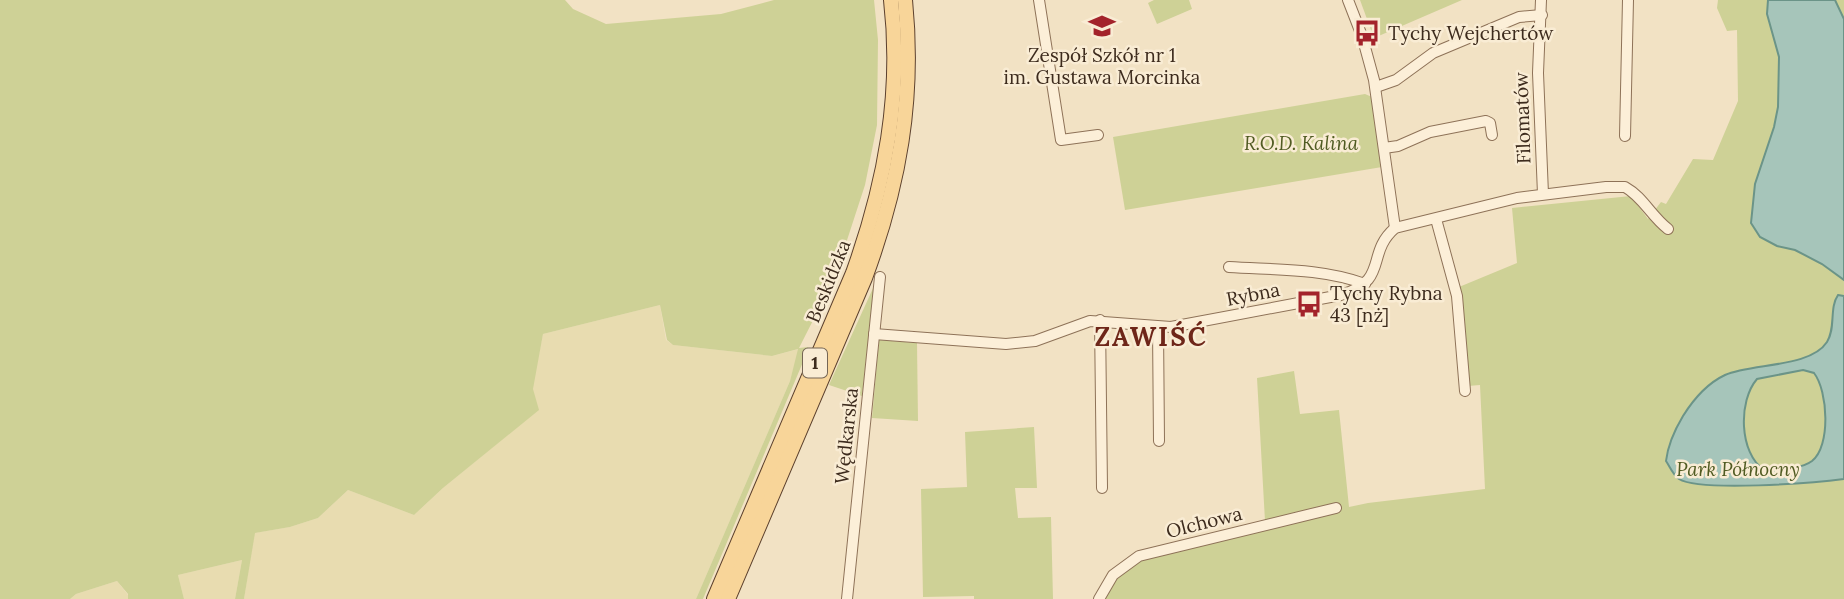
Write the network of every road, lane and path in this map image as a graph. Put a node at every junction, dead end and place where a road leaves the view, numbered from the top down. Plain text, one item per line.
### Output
1 (891, 0) edge
2 (905, 0) edge
3 (1040, 0) edge
4 (1348, 0) edge
5 (1541, 0) edge
6 (1628, 0) edge
7 (1542, 15) junction
8 (1376, 87) junction
9 (1098, 135) dead end
10 (1492, 135) dead end
11 (1625, 136) dead end
12 (1384, 148) junction
13 (1543, 194) junction
14 (1436, 219) junction
15 (1395, 228) junction
16 (1668, 229) dead end
17 (1229, 267) dead end
18 (880, 277) dead end
19 (1365, 284) junction
20 (1100, 320) junction
21 (1158, 328) junction
22 (874, 334) junction
23 (1465, 391) dead end
24 (1159, 441) dead end
25 (1102, 488) dead end
26 (1336, 509) dead end
27 (714, 599) edge
28 (728, 599) edge
29 (847, 599) edge
30 (1099, 599) edge

1 - 27 main road, Beskidzka / 1
2 - 28 main road, Beskidzka / 1
3 - 9 street
4 - 8 street
5 - 7 street, Filomatów
6 - 11 street
7 - 8 street
7 - 13 street, Filomatów
8 - 12 street
10 - 12 street
12 - 15 street
13 - 14 street
13 - 16 street
14 - 15 street
14 - 23 street
15 - 19 street
17 - 19 street
18 - 22 street, Wędkarska
19 - 21 street, Rybna
20 - 21 street, Rybna
20 - 22 street, Rybna
20 - 25 street
21 - 24 street
22 - 29 street, Wędkarska
26 - 30 street, Olchowa

